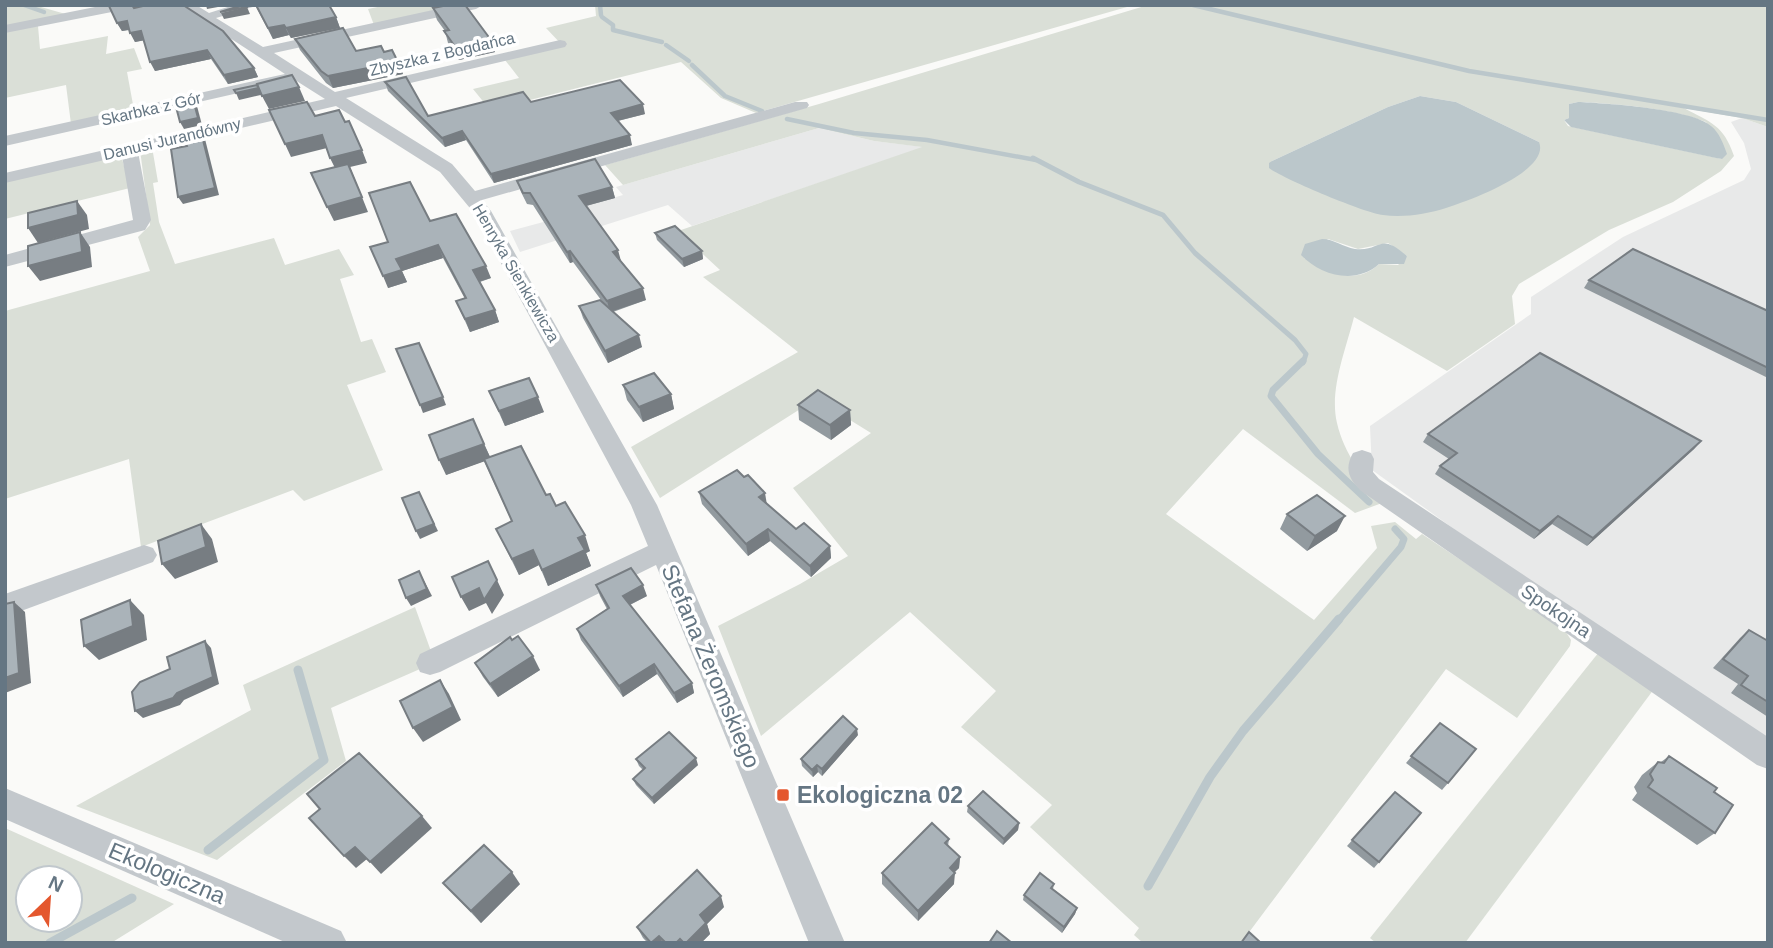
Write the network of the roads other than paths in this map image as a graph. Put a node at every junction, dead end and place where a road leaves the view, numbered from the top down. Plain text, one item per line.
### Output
1 (127, 5) edge
2 (186, 5) edge
3 (252, 5) edge
4 (476, 5) edge
5 (204, 17) junction
6 (5, 29) edge
7 (560, 44) dead end
8 (260, 52) junction
9 (297, 76) junction
10 (335, 99) junction
11 (801, 105) dead end
12 (5, 141) edge
13 (129, 149) junction
14 (5, 178) edge
15 (472, 197) junction
16 (5, 261) edge
17 (1362, 459) dead end
18 (644, 505) joint
19 (663, 550) junction
20 (144, 555) dead end
21 (5, 606) edge
22 (430, 663) dead end
23 (1768, 755) edge
24 (5, 803) edge
25 (318, 941) edge
26 (827, 943) edge

1 - 6 street
2 - 5 street, Henryka Sienkiewicza
3 - 5 street
4 - 8 street
5 - 8 street, Henryka Sienkiewicza
7 - 10 street, Zbyszka z Bogdańca
8 - 9 street, Henryka Sienkiewicza
9 - 10 street, Henryka Sienkiewicza
9 - 12 street, Skarbka z Gór
10 - 13 street, Danusi Jurandówny
10 - 15 street, Henryka Sienkiewicza
11 - 15 street
13 - 14 street, Danusi Jurandówny
13 - 16 street
15 - 18 street, Henryka Sienkiewicza
17 - 23 street, Spokojna
18 - 19 street, Stefana Żeromskiego
19 - 22 street
19 - 26 street, Stefana Żeromskiego
20 - 21 street
24 - 25 street, Ekologiczna

